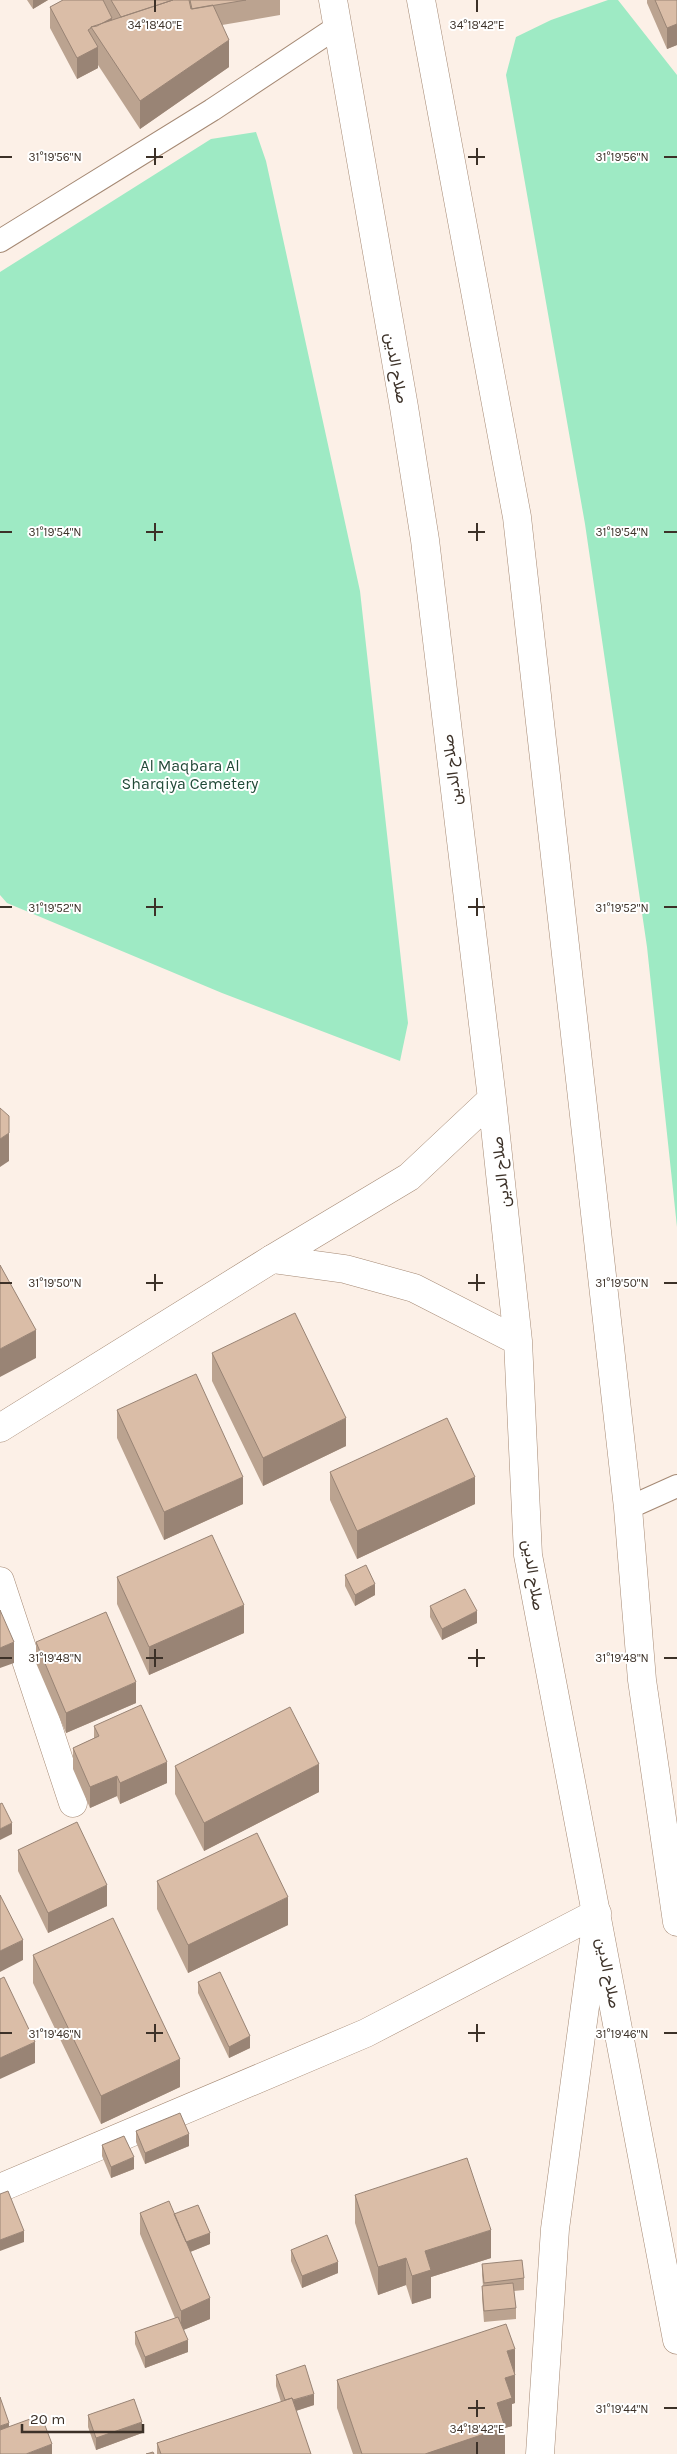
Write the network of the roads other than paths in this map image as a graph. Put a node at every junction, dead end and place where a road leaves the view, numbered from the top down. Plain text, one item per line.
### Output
1 (333, 0) edge
2 (421, 0) edge
3 (337, 27) junction
4 (0, 241) edge
5 (492, 1099) junction
6 (272, 1258) junction
7 (518, 1341) junction
8 (0, 1428) edge
9 (677, 1486) edge
10 (628, 1508) junction
11 (0, 1581) edge
12 (73, 1803) dead end
13 (598, 1913) junction
14 (677, 1922) edge
15 (0, 2188) edge
16 (677, 2340) edge
17 (540, 2454) edge

1 - 3 main road, صلاح الدين
2 - 10 main road
3 - 4 lane
3 - 5 main road, صلاح الدين
5 - 6 main road
5 - 7 main road, صلاح الدين
6 - 7 main road
6 - 8 main road
7 - 13 main road, صلاح الدين
9 - 10 lane
10 - 14 main road
11 - 12 main road
13 - 15 main road
13 - 16 main road, صلاح الدين
13 - 17 main road

